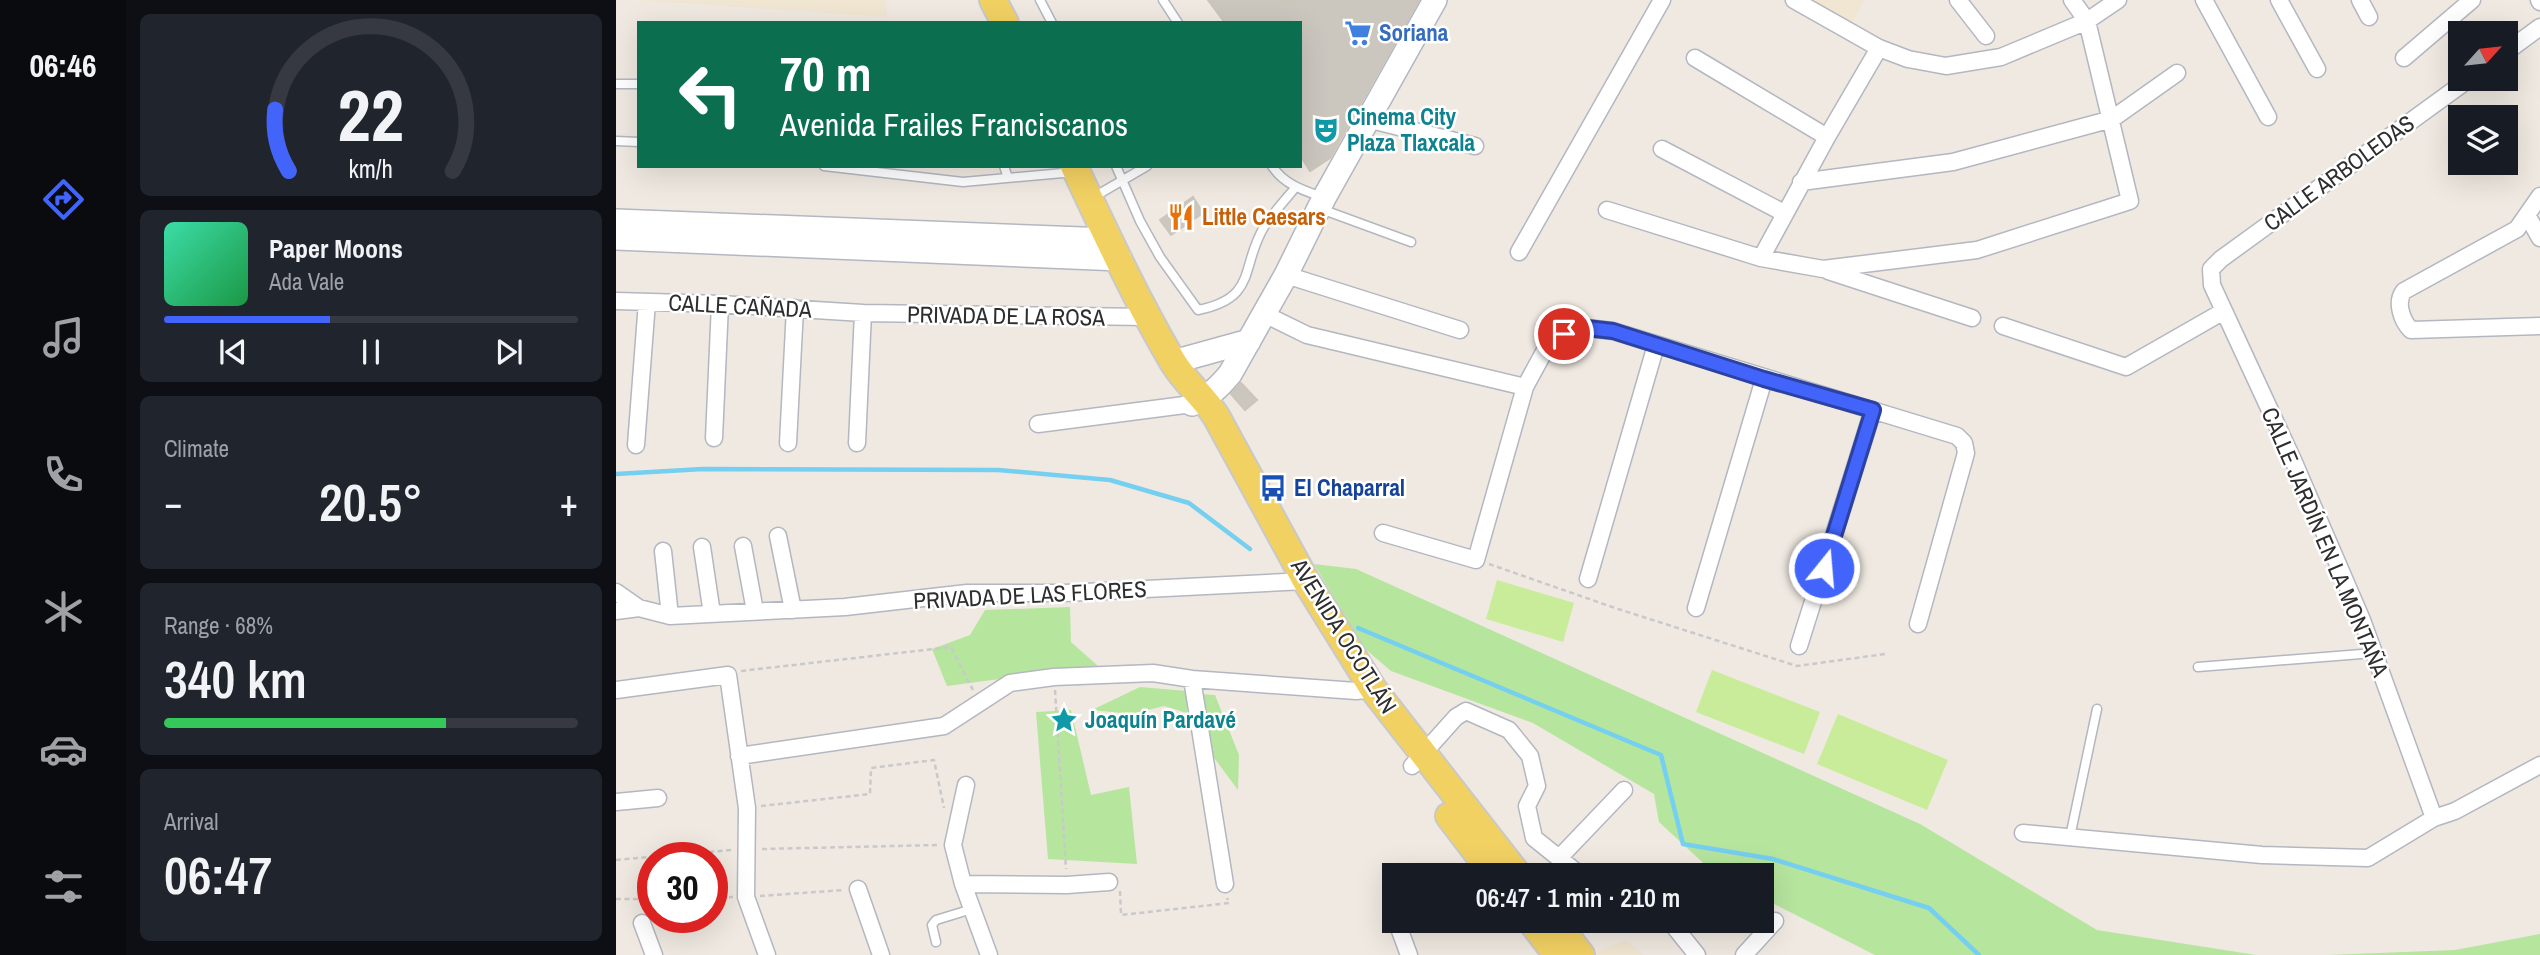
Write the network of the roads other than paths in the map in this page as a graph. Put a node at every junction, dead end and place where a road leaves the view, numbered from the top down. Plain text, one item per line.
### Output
1 (993, 0) edge
2 (1040, 0) edge
3 (1163, 0) edge
4 (1435, 0) edge
5 (1662, 0) edge
6 (1794, 0) edge
7 (1958, 0) edge
8 (2072, 0) edge
9 (2118, 0) edge
10 (2204, 0) edge
11 (2279, 0) edge
12 (2360, 0) edge
13 (2472, 0) edge
14 (2370, 17) dead end
15 (2087, 20) junction
16 (1004, 21) edge
17 (1051, 21) edge
18 (1177, 21) edge
19 (2540, 27) edge
20 (1986, 36) dead end
21 (2518, 43) edge
22 (1879, 48) junction
23 (1695, 58) dead end
24 (2404, 58) dead end
25 (2317, 69) dead end
26 (2177, 73) dead end
27 (616, 84) edge
28 (637, 84) edge
29 (2452, 91) edge
30 (2268, 117) dead end
31 (1367, 119) junction
32 (2112, 119) junction
33 (1827, 137) junction
34 (616, 141) edge
35 (637, 142) edge
36 (1475, 146) dead end
37 (1662, 149) dead end
38 (841, 168) edge
39 (1005, 168) edge
40 (1029, 168) edge
41 (1117, 168) edge
42 (1144, 168) edge
43 (1273, 168) edge
44 (1075, 169) edge
45 (1032, 176) junction
46 (1008, 178) junction
47 (1123, 182) junction
48 (1801, 182) junction
49 (1295, 188) junction
50 (2540, 196) edge
51 (1090, 199) junction
52 (1321, 203) junction
53 (1607, 210) dead end
54 (1784, 213) junction
55 (2527, 215) junction
56 (616, 221) edge
57 (616, 238) edge
58 (2540, 238) edge
59 (1412, 242) dead end
60 (1114, 250) junction
61 (1519, 252) dead end
62 (1760, 258) junction
63 (2211, 269) joint
64 (1823, 270) junction
65 (1286, 275) junction
66 (616, 301) edge
67 (647, 302) junction
68 (720, 303) junction
69 (795, 309) junction
70 (2224, 311) junction
71 (863, 313) junction
72 (1264, 314) junction
73 (1148, 317) junction
74 (1972, 318) dead end
75 (2003, 326) dead end
76 (2540, 326) edge
77 (1460, 330) dead end
78 (1249, 341) junction
79 (1656, 345) junction
80 (1173, 362) junction
81 (1764, 379) junction
82 (1525, 387) junction
83 (1195, 396) junction
84 (1873, 410) junction
85 (1038, 424) dead end
86 (714, 438) dead end
87 (788, 443) dead end
88 (857, 443) dead end
89 (636, 445) dead end
90 (1233, 446) junction
91 (1259, 474) dead end
92 (1383, 533) dead end
93 (778, 536) dead end
94 (1292, 537) dead end
95 (743, 546) dead end
96 (702, 547) dead end
97 (663, 551) dead end
98 (1299, 576) junction
99 (1588, 579) dead end
100 (616, 592) edge
101 (639, 608) junction
102 (1696, 608) dead end
103 (793, 610) junction
104 (616, 611) edge
105 (755, 611) junction
106 (712, 614) junction
107 (670, 616) junction
108 (1918, 624) dead end
109 (1799, 646) dead end
110 (2374, 653) junction
111 (2197, 667) dead end
112 (1192, 679) junction
113 (616, 690) edge
114 (1364, 690) junction
115 (2097, 709) dead end
116 (738, 756) junction
117 (1418, 760) junction
118 (2540, 765) edge
119 (966, 785) dead end
120 (1624, 790) dead end
121 (658, 798) dead end
122 (616, 802) edge
123 (2434, 818) junction
124 (2023, 833) dead end
125 (2070, 837) junction
126 (1559, 858) junction
127 (1486, 863) edge
128 (1508, 863) edge
129 (1565, 863) edge
130 (1114, 882) road end
131 (963, 884) junction
132 (1225, 884) dead end
133 (858, 889) road end
134 (972, 909) junction
135 (1775, 921) dead end
136 (646, 933) edge
137 (1401, 933) edge
138 (1540, 933) edge
139 (1564, 933) edge
140 (1679, 933) edge
141 (936, 942) dead end
142 (654, 955) edge
143 (767, 955) edge
144 (881, 955) edge
145 (989, 955) edge
146 (1409, 955) edge
147 (1557, 955) edge
148 (1581, 955) edge
149 (1697, 955) edge
150 (1744, 955) edge

1 - 16 main road
2 - 17 lane
3 - 18 lane
4 - 31 main road
5 - 61 street
6 - 22 street
7 - 20 street
8 - 15 street
9 - 15 street
10 - 30 street
11 - 25 street
12 - 14 street
13 - 24 street
15 - 22 street
15 - 32 street
19 - 21 street
22 - 33 street
23 - 33 street
26 - 32 street
27 - 28 lane
29 - 63 street, CALLE ARBOLEDAS
31 - 36 street
31 - 52 main road
32 - 48 street
32 - 64 street
33 - 48 street
34 - 35 lane
37 - 54 street
38 - 46 lane
39 - 46 lane
40 - 45 lane
41 - 47 lane
42 - 47 lane
43 - 49 lane
44 - 45 lane
44 - 51 main road, AVENIDA OCOTLÁN
45 - 46 lane
47 - 49 lane
47 - 51 lane
48 - 54 street
49 - 52 lane
50 - 55 street
51 - 60 main road, AVENIDA OCOTLÁN
52 - 59 lane
52 - 65 main road
53 - 62 street
54 - 62 street
55 - 58 street
55 - 76 street
56 - 60 main road
57 - 60 main road
60 - 73 main road, AVENIDA OCOTLÁN
62 - 64 street
63 - 70 street, CALLE JARDÍN EN LA MONTAÑA
64 - 74 street
65 - 72 main road
65 - 77 street
66 - 67 street, CALLE CAÑADA
67 - 68 street, CALLE CAÑADA
67 - 89 street
68 - 69 street, CALLE CAÑADA
68 - 86 street
69 - 71 street, CALLE CAÑADA
69 - 87 street
70 - 75 street
70 - 110 street, CALLE JARDÍN EN LA MONTAÑA
71 - 73 street, PRIVADA DE LA ROSA
71 - 88 street
72 - 78 main road
72 - 82 street
73 - 80 main road, AVENIDA OCOTLÁN
78 - 80 main road
78 - 83 main road
79 - 81 street
79 - 82 street
79 - 99 street
80 - 83 main road, AVENIDA OCOTLÁN
81 - 84 street
81 - 102 street
82 - 92 street
83 - 85 street
83 - 90 main road, AVENIDA OCOTLÁN
83 - 98 main road, AVENIDA OCOTLÁN
84 - 108 street
84 - 109 street
90 - 91 lane
90 - 98 main road, AVENIDA OCOTLÁN
93 - 103 street
94 - 98 lane
95 - 105 street
96 - 106 street
97 - 107 street
98 - 103 street, PRIVADA DE LAS FLORES
98 - 114 main road, AVENIDA OCOTLÁN
100 - 101 street
101 - 104 street
101 - 107 street, PRIVADA DE LAS FLORES
103 - 105 street, PRIVADA DE LAS FLORES
105 - 106 street, PRIVADA DE LAS FLORES
106 - 107 street, PRIVADA DE LAS FLORES
110 - 111 lane
110 - 123 street, CALLE JARDÍN EN LA MONTAÑA
112 - 114 street
112 - 116 street
112 - 132 street
113 - 116 street
114 - 117 main road, AVENIDA OCOTLÁN
115 - 125 lane
116 - 143 street
117 - 126 street
117 - 127 main road, AVENIDA OCOTLÁN
117 - 128 main road, AVENIDA OCOTLÁN
118 - 123 street
119 - 131 street
120 - 126 street
121 - 122 street
123 - 125 street
124 - 125 street
126 - 129 street
130 - 131 street
131 - 134 street
133 - 144 street
134 - 141 lane
134 - 145 street
135 - 150 street
136 - 142 street
137 - 146 street
138 - 147 main road
139 - 148 main road
140 - 149 street

